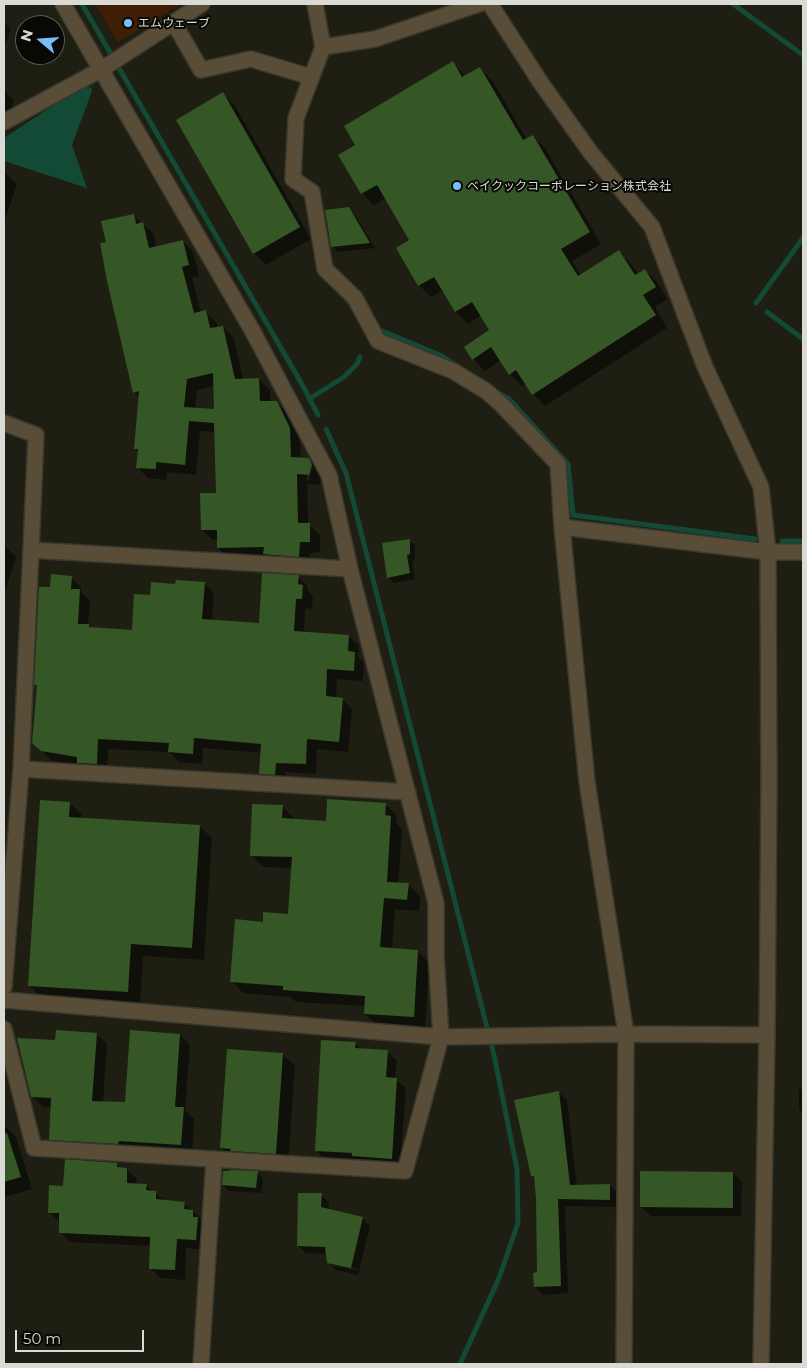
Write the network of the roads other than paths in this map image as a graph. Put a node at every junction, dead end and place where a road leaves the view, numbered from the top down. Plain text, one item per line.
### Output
1 (63, 4) edge
2 (202, 4) edge
3 (315, 4) edge
4 (479, 4) edge
5 (490, 4) edge
6 (174, 23) junction
7 (323, 47) junction
8 (105, 67) junction
9 (312, 77) junction
10 (4, 122) edge
11 (4, 423) edge
12 (562, 527) junction
13 (31, 550) junction
14 (768, 552) junction
15 (803, 552) edge
16 (350, 569) junction
17 (21, 769) junction
18 (408, 792) junction
19 (4, 987) edge
20 (4, 1000) edge
21 (4, 1029) edge
22 (626, 1034) junction
23 (767, 1035) junction
24 (441, 1037) junction
25 (214, 1159) junction
26 (201, 1364) edge
27 (624, 1364) edge
28 (761, 1364) edge

1 - 8 street
2 - 6 street
3 - 7 street
4 - 7 street
5 - 14 street
6 - 8 street
6 - 9 street
7 - 9 street
8 - 10 street
8 - 16 street
9 - 12 street
11 - 13 street
12 - 14 street
12 - 22 street
13 - 16 street
13 - 17 street
14 - 15 street
14 - 23 street
16 - 18 street
17 - 18 street
17 - 19 street
18 - 24 street
20 - 24 street
21 - 25 street
22 - 23 street
22 - 24 street
22 - 27 street
23 - 28 street
24 - 25 street
25 - 26 street

